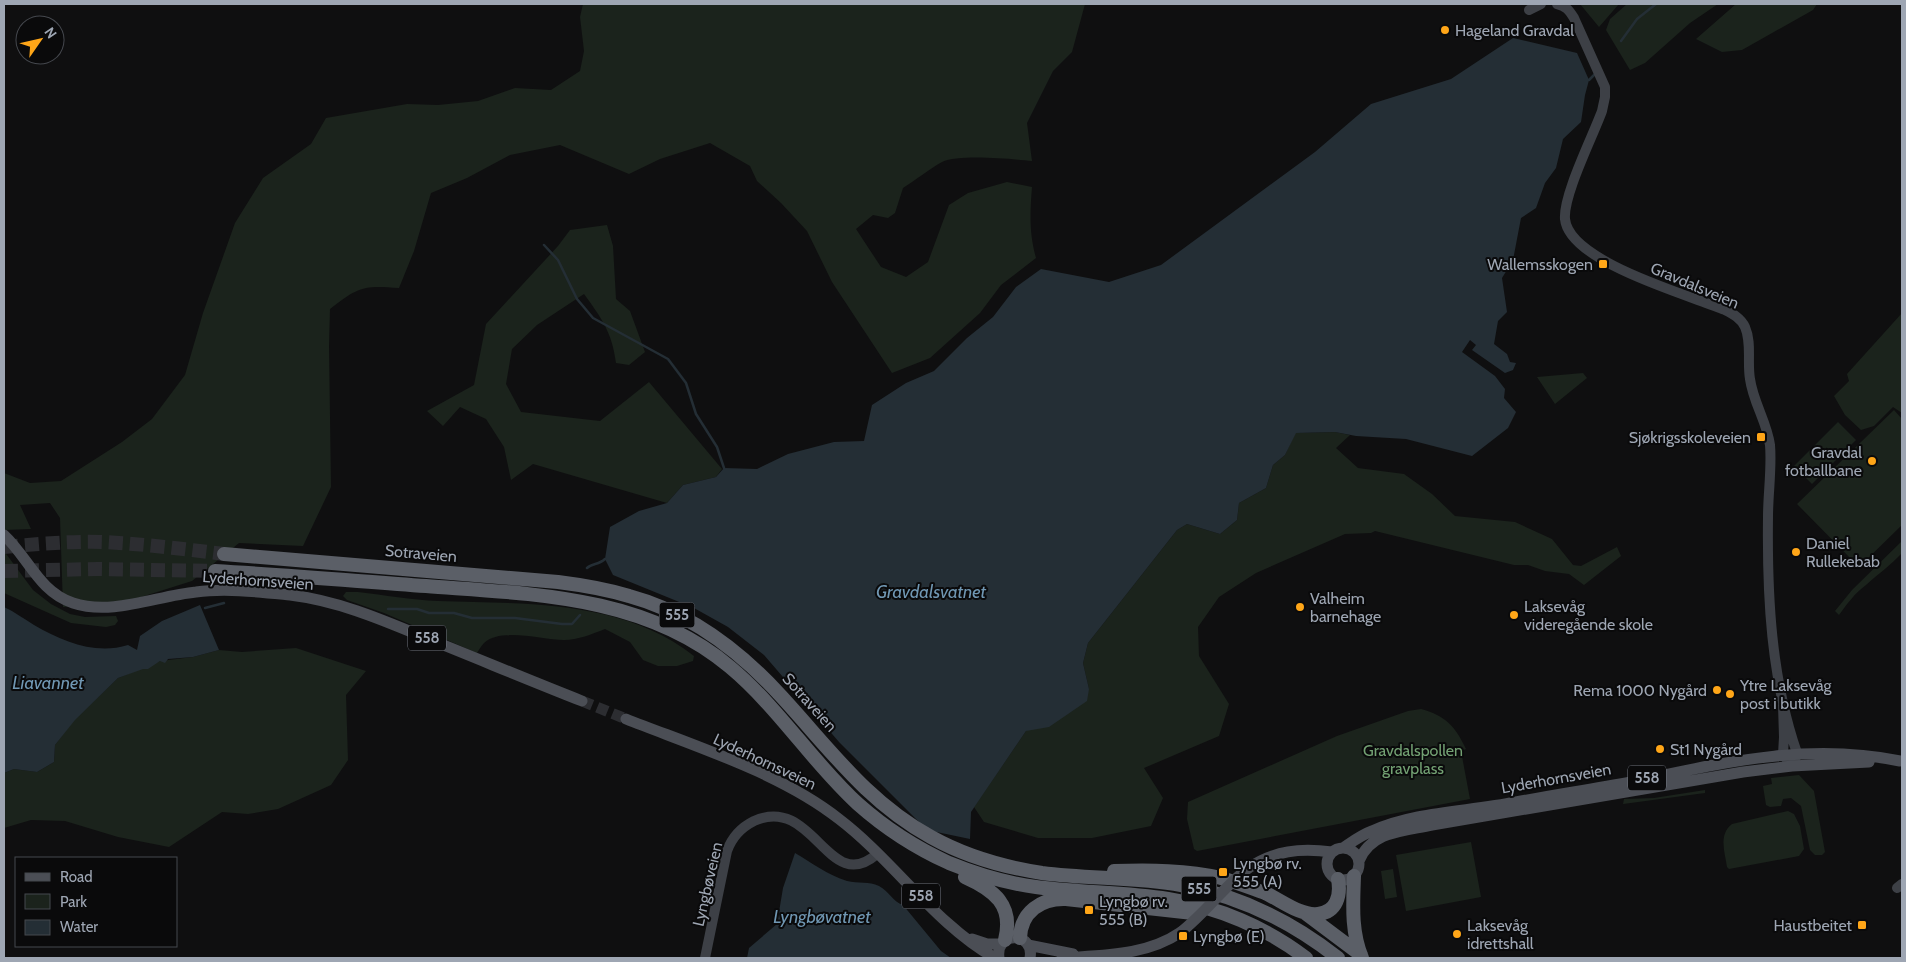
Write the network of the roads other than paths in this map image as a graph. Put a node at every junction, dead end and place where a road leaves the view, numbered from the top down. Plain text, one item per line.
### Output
1 (1541, 4) edge
2 (1561, 4) edge
3 (1528, 10) dead end
4 (4, 535) edge
5 (224, 554) tunnel mouth
6 (215, 571) tunnel mouth
7 (582, 701) tunnel mouth
8 (1783, 705) junction
9 (626, 719) tunnel mouth
10 (1797, 753) junction
11 (1783, 754) junction
12 (1901, 762) edge
13 (1792, 766) junction
14 (899, 836) junction
15 (1299, 850) junction
16 (1338, 850) junction
17 (877, 854) junction
18 (1359, 861) junction
19 (1328, 868) junction
20 (1044, 873) junction
21 (1354, 876) junction
22 (1338, 879) junction
23 (1304, 912) junction
24 (1251, 925) junction
25 (966, 937) junction
26 (1024, 941) junction
27 (1003, 942) junction
28 (1089, 956) junction
29 (1362, 957) edge
30 (705, 958) edge
31 (995, 958) edge
32 (999, 958) edge
33 (1030, 958) edge
34 (1062, 958) edge
35 (1306, 958) edge
36 (1338, 958) edge

1 - 3 main road
2 - 8 main road, Gravdalsveien
4 - 7 main road, Lyderhornsveien / 558
5 - 20 highway, Sotraveien / 555
6 - 14 highway, Sotraveien / 555
8 - 10 main road, Gravdalsveien
8 - 11 main road, Gravdalsveien
9 - 17 main road, Lyderhornsveien / 558
10 - 11 main road, Lyderhornsveien / 558
10 - 12 main road, Lyderhornsveien / 558
10 - 13 main road
11 - 13 main road
11 - 16 main road, Lyderhornsveien / 558
12 - 13 main road, Lyderhornsveien / 558
13 - 18 main road, Lyderhornsveien / 558
14 - 24 highway, Sotraveien / 555
14 - 27 highway, 555
15 - 16 main road, 558
15 - 19 main road
15 - 28 main road, 558, bridge
16 - 18 main road
16 - 19 main road
17 - 25 main road, Lyderhornsveien / 558
17 - 30 main road, Lyngbøveien
18 - 21 main road, 558
19 - 22 main road
20 - 23 highway, 555
20 - 36 highway, Sotraveien / 555
21 - 22 main road
21 - 29 highway, 555
22 - 23 highway
23 - 29 highway, 555
24 - 26 highway, 555
24 - 35 highway, Sotraveien / 555
25 - 27 main road, Lyderhornsveien / 558
25 - 31 main road, Lyderhornsveien / 558
26 - 27 main road, 558
26 - 28 main road, 558
26 - 33 main road
27 - 32 main road
28 - 34 main road, 558

